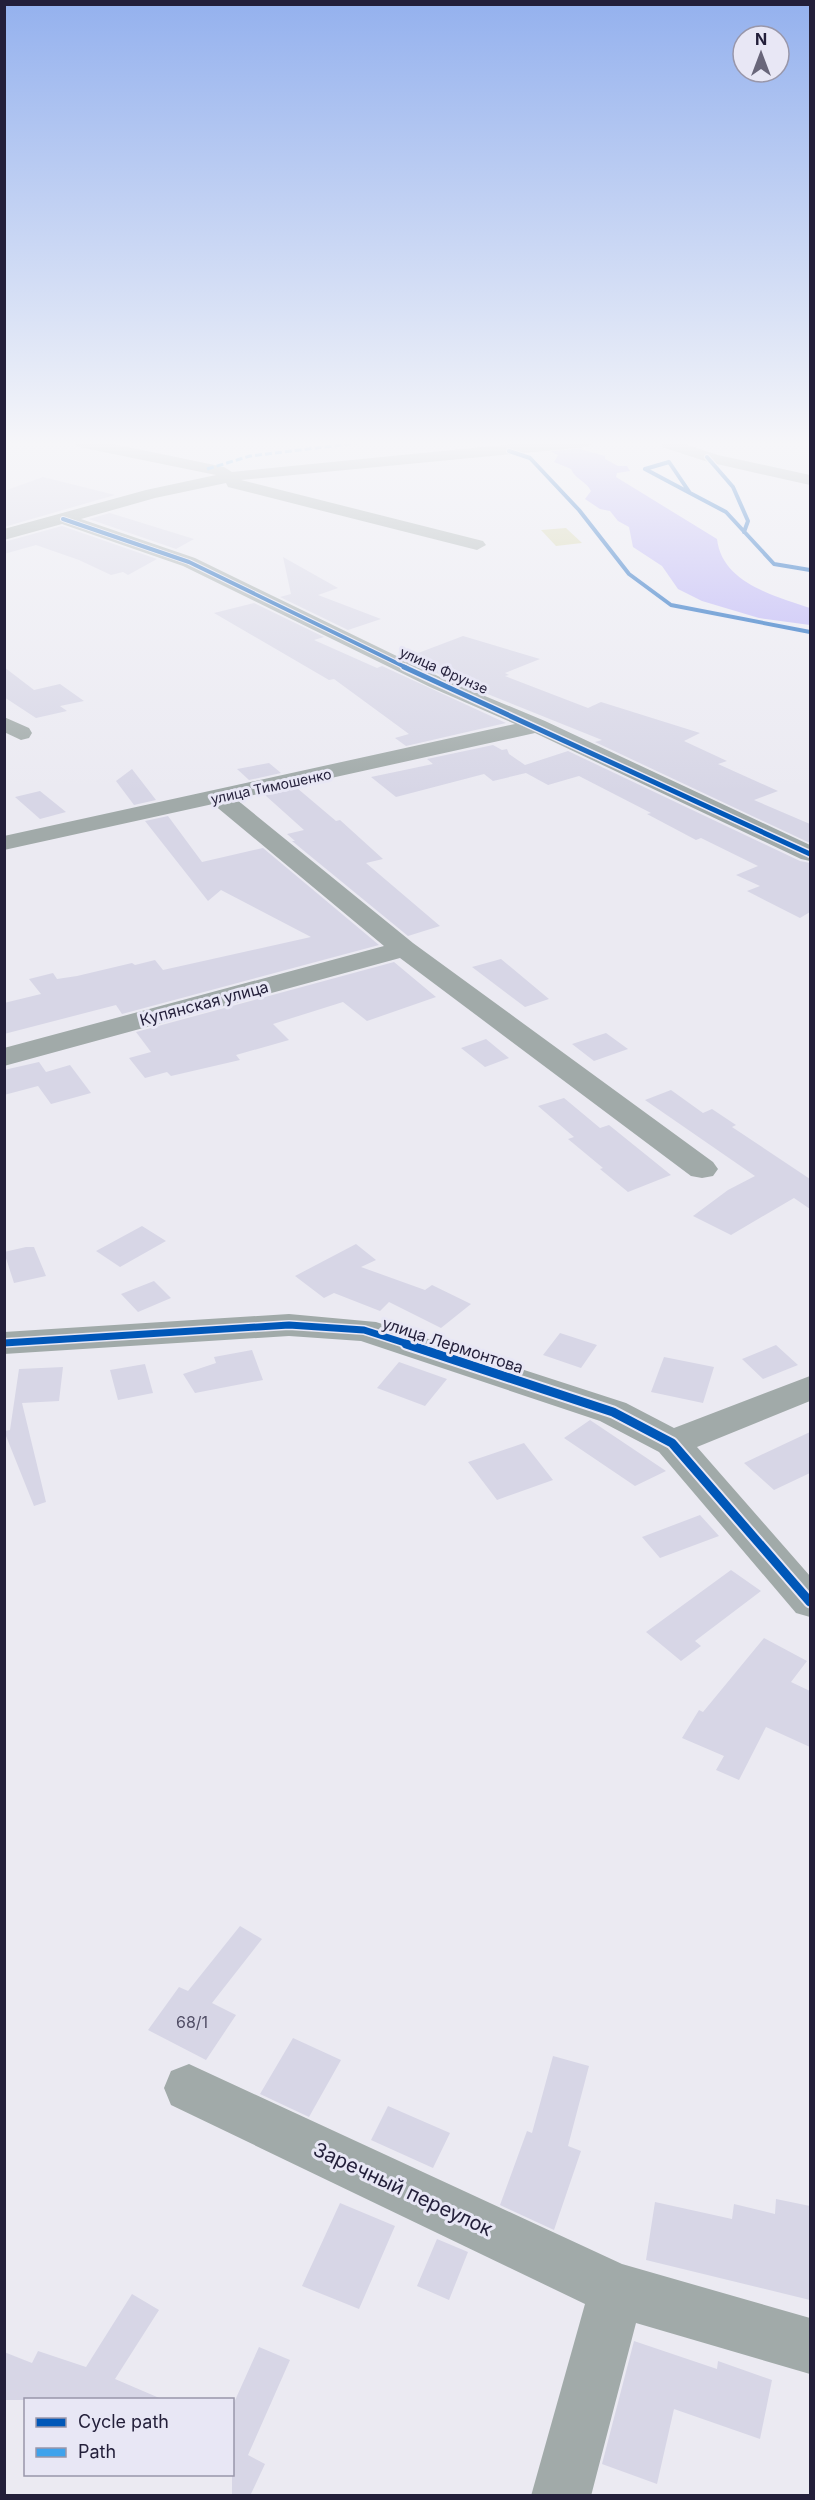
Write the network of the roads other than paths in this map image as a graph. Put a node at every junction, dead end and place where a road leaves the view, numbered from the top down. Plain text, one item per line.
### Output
1 (179, 559) edge
2 (537, 726) junction
3 (219, 797) junction
4 (4, 843) edge
5 (810, 854) edge
6 (404, 949) junction
7 (4, 1057) edge
8 (702, 1169) dead end
9 (4, 1343) edge
10 (810, 1388) edge
11 (672, 1443) junction
12 (810, 1602) edge
13 (189, 2088) dead end
14 (616, 2290) junction
15 (810, 2346) edge
16 (561, 2496) edge

1 - 2 street, улица Фрунзе
2 - 3 street, улица Тимошенко
2 - 5 street, улица Фрунзе
3 - 4 street, улица Тимошенко
3 - 6 street
6 - 7 street, Купянская улица
6 - 8 street
9 - 11 street, улица Лермонтова
10 - 11 street
11 - 12 street, улица Лермонтова
13 - 14 street, Заречный переулок
14 - 15 street, Заречный переулок
14 - 16 street

